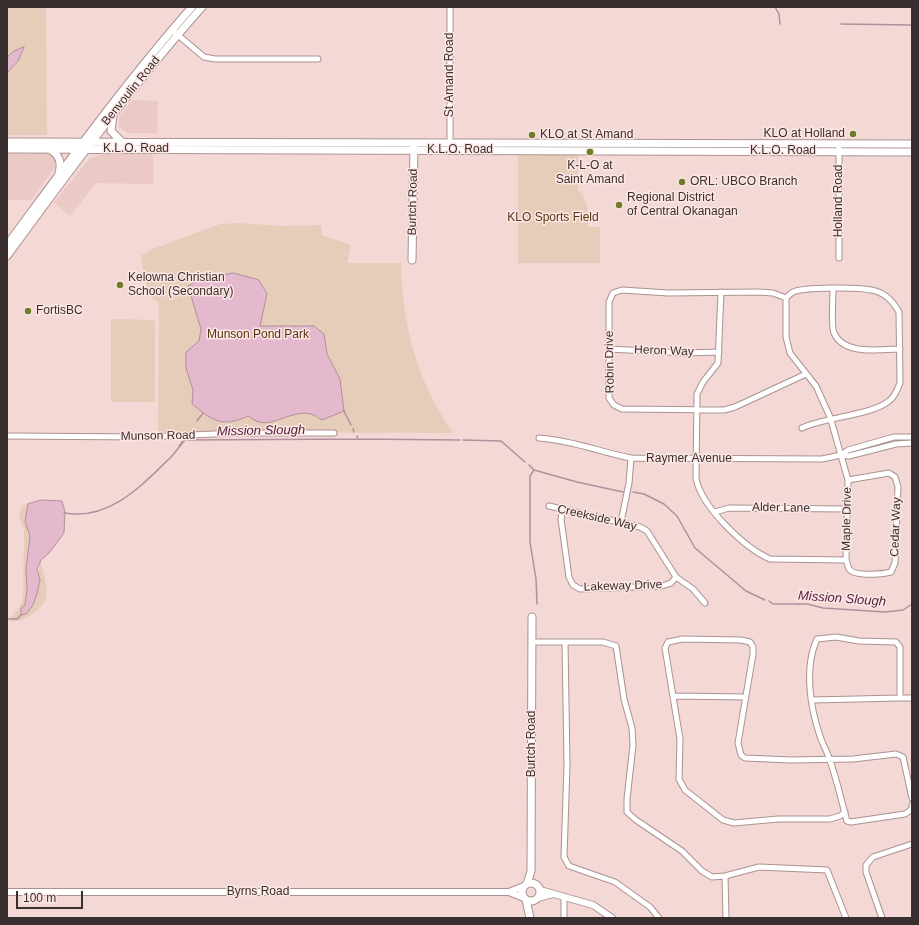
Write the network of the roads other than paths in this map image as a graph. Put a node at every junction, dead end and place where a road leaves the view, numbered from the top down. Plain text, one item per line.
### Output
1 (192, 7) edge
2 (202, 7) edge
3 (450, 7) edge
4 (175, 32) junction
5 (318, 59) dead end
6 (114, 113) junction
7 (7, 142) edge
8 (123, 142) junction
9 (450, 143) junction
10 (912, 144) edge
11 (84, 145) junction
12 (414, 146) junction
13 (46, 148) junction
14 (839, 148) junction
15 (7, 149) edge
16 (912, 152) edge
17 (59, 175) junction
18 (7, 245) edge
19 (7, 256) edge
20 (839, 258) dead end
21 (412, 260) dead end
22 (833, 289) junction
23 (721, 292) junction
24 (786, 298) junction
25 (609, 349) junction
26 (900, 349) junction
27 (719, 352) junction
28 (806, 374) junction
29 (696, 410) junction
30 (831, 420) junction
31 (802, 428) dead end
32 (334, 433) dead end
33 (7, 436) edge
34 (912, 437) edge
35 (539, 438) dead end
36 (912, 443) edge
37 (842, 455) junction
38 (631, 458) junction
39 (696, 458) junction
40 (848, 480) junction
41 (549, 506) dead end
42 (563, 509) junction
43 (848, 509) junction
44 (715, 512) junction
45 (621, 522) junction
46 (846, 560) junction
47 (676, 577) junction
48 (705, 603) dead end
49 (532, 618) dead end
50 (532, 642) junction
51 (565, 642) junction
52 (674, 696) junction
53 (746, 697) junction
54 (900, 698) junction
55 (912, 698) edge
56 (812, 700) junction
57 (829, 758) junction
58 (912, 798) edge
59 (912, 805) edge
60 (845, 812) junction
61 (912, 844) edge
62 (531, 871) junction
63 (724, 876) junction
64 (526, 885) junction
65 (538, 887) junction
66 (7, 892) edge
67 (509, 892) junction
68 (553, 894) junction
69 (564, 897) junction
70 (525, 899) junction
71 (537, 899) junction
72 (530, 916) edge
73 (564, 918) edge
74 (612, 918) edge
75 (659, 918) edge
76 (726, 918) edge
77 (846, 918) edge
78 (882, 918) edge

1 - 4 main road, Benvoulin Road
2 - 4 main road, Benvoulin Road
3 - 9 street, St Amand Road
4 - 5 street
4 - 6 main road, Benvoulin Road
4 - 11 main road, Benvoulin Road
6 - 8 main road
6 - 11 main road, Benvoulin Road
7 - 11 main road, K.L.O. Road
8 - 11 main road, K.L.O. Road
8 - 12 main road, K.L.O. Road
9 - 12 main road, K.L.O. Road
9 - 14 main road, K.L.O. Road
10 - 14 main road, K.L.O. Road
11 - 12 main road, K.L.O. Road
11 - 13 main road, K.L.O. Road
11 - 17 main road, Benvoulin Road
11 - 19 main road, Benvoulin Road
12 - 14 main road, K.L.O. Road
12 - 21 main road, Burtch Road
13 - 15 main road, K.L.O. Road
13 - 17 main road
14 - 16 main road, K.L.O. Road
14 - 20 street, Holland Road
17 - 18 main road, Benvoulin Road
22 - 24 street
22 - 26 street
22 - 26 street
23 - 24 street, Robin Drive
23 - 25 street, Robin Drive
23 - 27 street
24 - 28 street, Maple Drive
25 - 27 street, Heron Way
25 - 29 street, Robin Drive
26 - 30 street
27 - 29 street
28 - 29 street, Robin Drive
28 - 30 street, Maple Drive
29 - 39 street
30 - 31 street
30 - 37 street, Maple Drive
32 - 33 street, Munson Road
34 - 37 street, Raymer Avenue
35 - 38 street, Raymer Avenue
36 - 37 street, Raymer Avenue
37 - 39 street, Raymer Avenue
37 - 40 street, Maple Drive
38 - 39 street, Raymer Avenue
38 - 45 street
39 - 44 street
40 - 43 street, Maple Drive
40 - 46 street, Cedar Way
41 - 42 street, Creekside Way
42 - 45 street, Creekside Way
42 - 47 street, Lakeway Drive
43 - 44 street, Alder Lane
43 - 46 street, Maple Drive
44 - 46 street
45 - 47 street, Creekside Way
47 - 48 street, Creekside Way
49 - 50 main road, Burtch Road
50 - 51 street
50 - 62 main road, Burtch Road
51 - 63 street
51 - 75 street
52 - 53 street
52 - 53 street
52 - 60 street
53 - 57 street
54 - 55 street
54 - 56 street
54 - 56 street
56 - 57 street
57 - 58 street
57 - 60 street
59 - 60 street
61 - 78 street
62 - 64 main road, Burtch Road
62 - 65 main road, Burtch Road
63 - 76 street
63 - 77 street
64 - 65 main road
64 - 67 street, Byrns Road
64 - 70 main road
65 - 68 street
65 - 71 main road
66 - 67 street, Byrns Road
67 - 70 street, Byrns Road
68 - 69 street
68 - 71 street
69 - 73 street
69 - 74 street
70 - 71 main road
70 - 72 main road
71 - 72 main road

